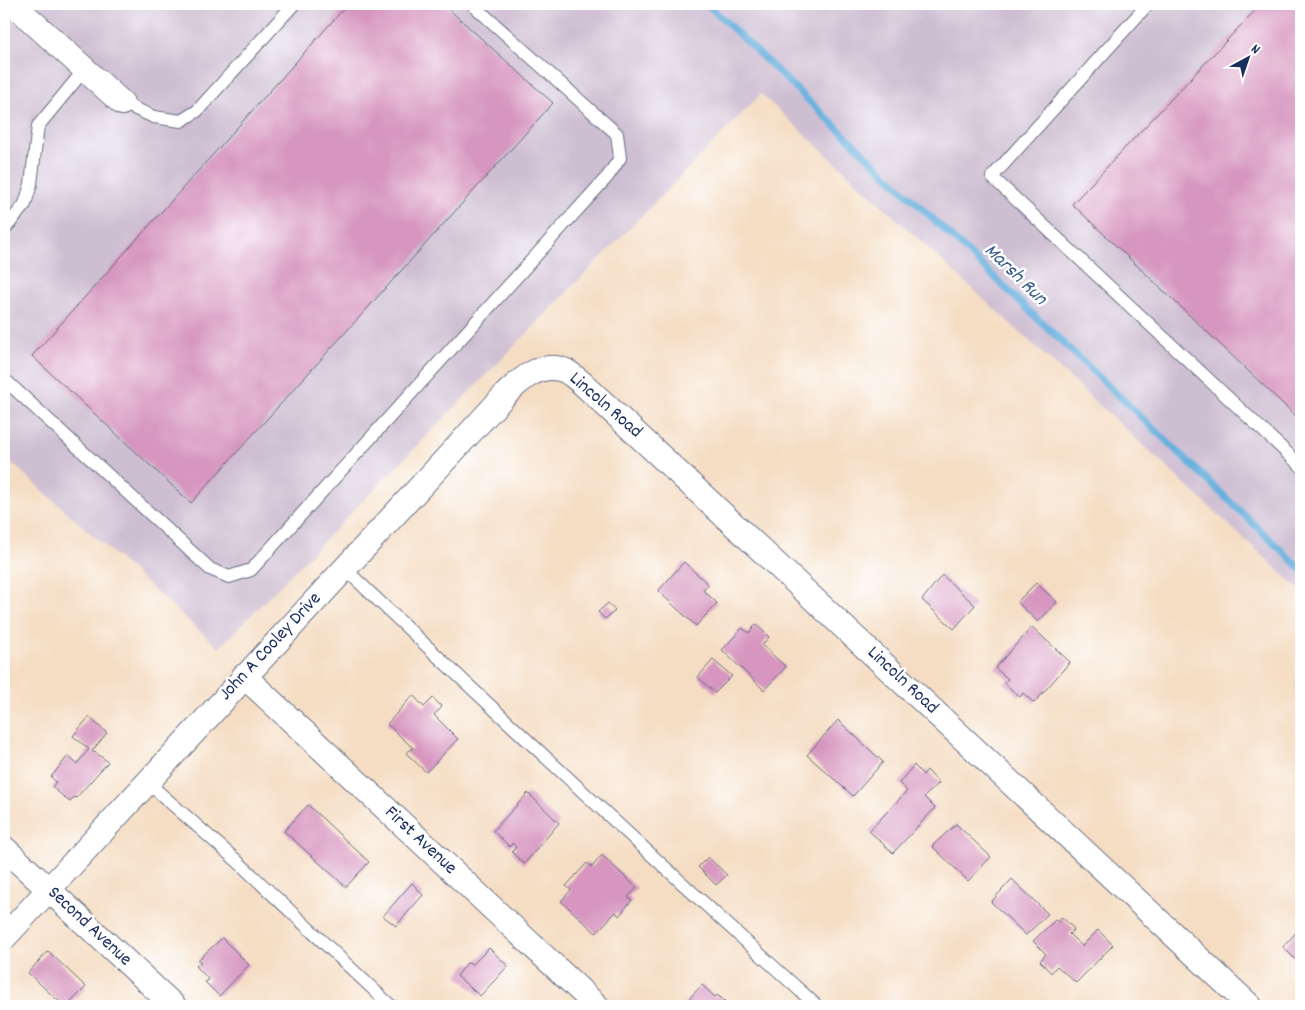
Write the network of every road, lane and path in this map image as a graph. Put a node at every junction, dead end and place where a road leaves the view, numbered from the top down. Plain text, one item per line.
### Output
1 (13, 4) edge
2 (294, 4) edge
3 (472, 4) edge
4 (1148, 4) edge
5 (85, 69) junction
6 (122, 103) joint
7 (4, 230) edge
8 (546, 367) joint
9 (4, 379) edge
10 (1301, 466) edge
11 (344, 568) junction
12 (244, 676) junction
13 (147, 782) junction
14 (4, 848) edge
15 (49, 889) junction
16 (4, 938) edge
17 (174, 1006) edge
18 (391, 1006) edge
19 (597, 1006) edge
20 (817, 1006) edge
21 (1250, 1006) edge

1 - 5 street
2 - 6 lane
3 - 9 lane
4 - 10 lane
5 - 6 street
5 - 7 lane
8 - 11 street, John A Cooley Drive
8 - 21 street, Lincoln Road
11 - 12 street, John A Cooley Drive
11 - 20 lane
12 - 13 street, John A Cooley Drive
12 - 19 street, First Avenue
13 - 15 street, John A Cooley Drive
13 - 18 lane
14 - 15 street, Second Avenue
15 - 16 street, John A Cooley Drive
15 - 17 street, Second Avenue

